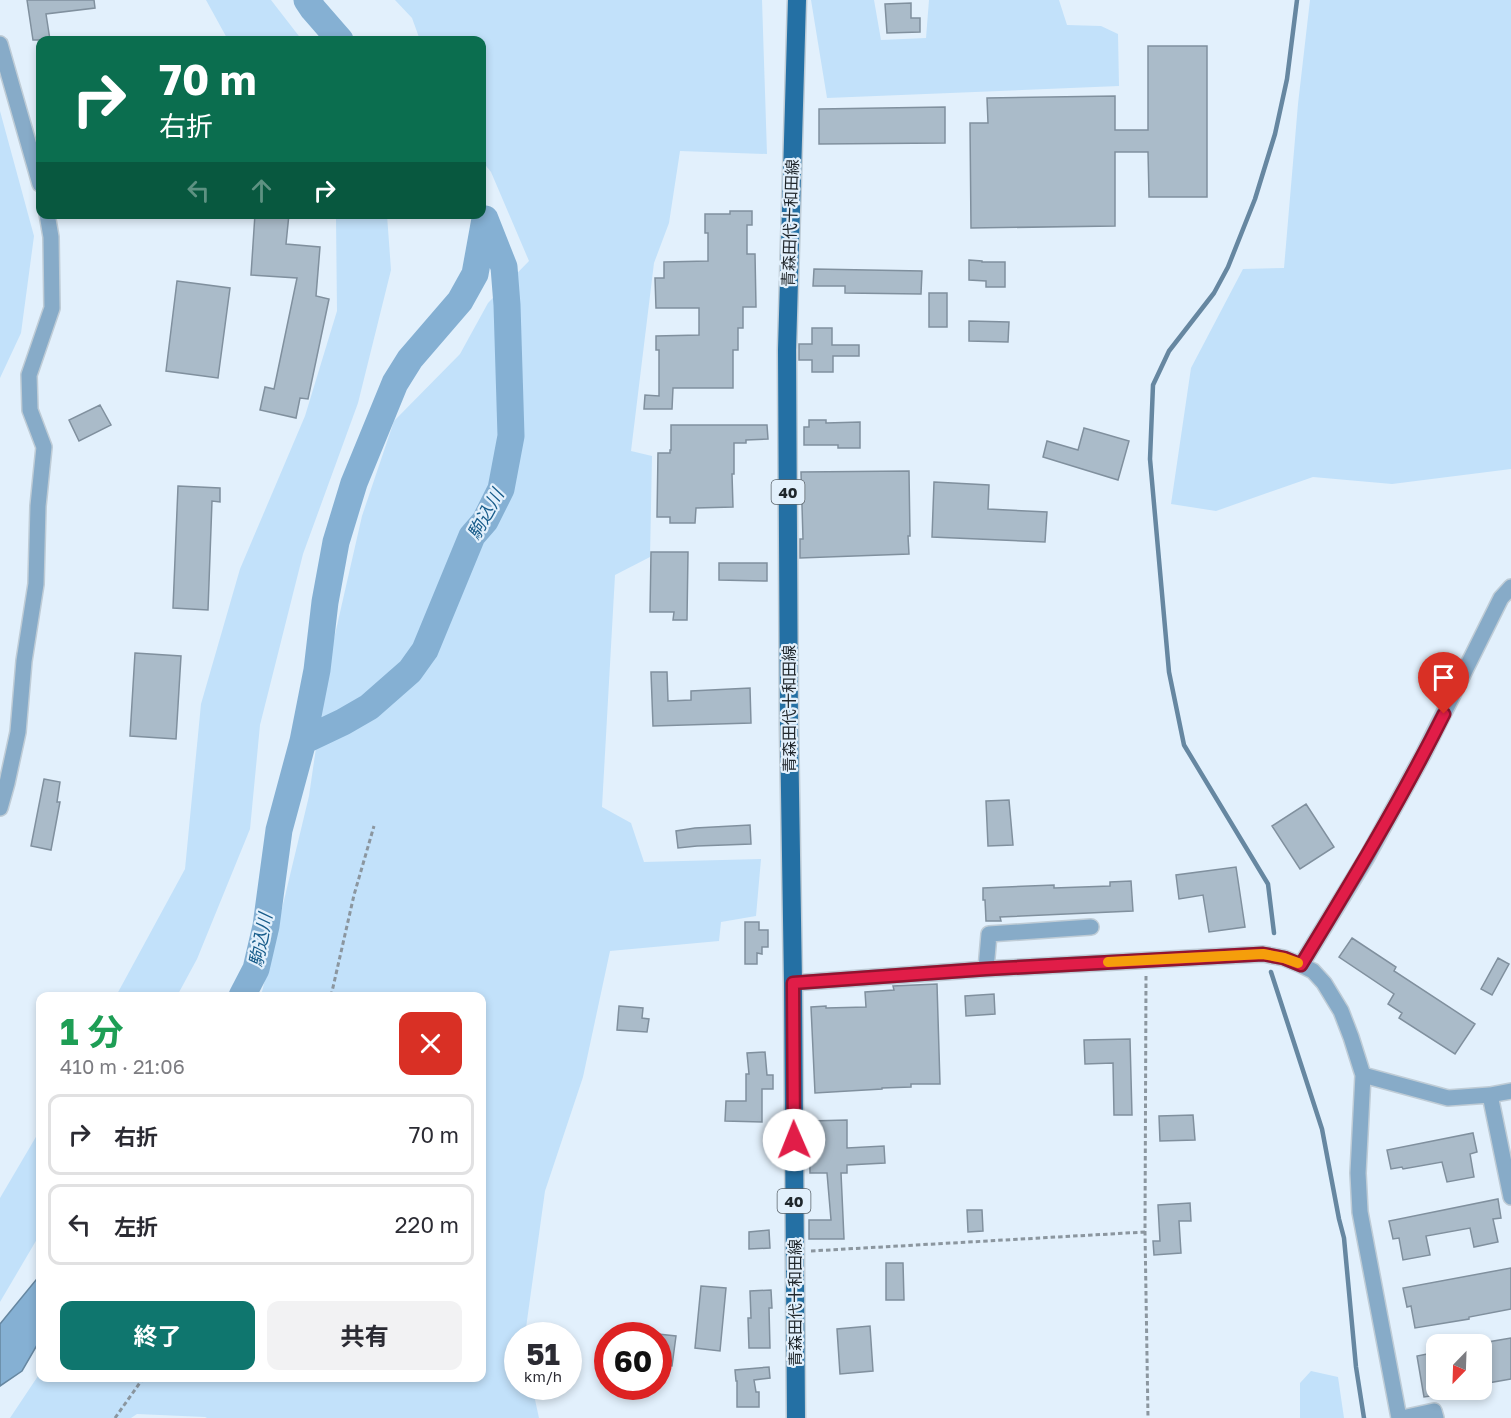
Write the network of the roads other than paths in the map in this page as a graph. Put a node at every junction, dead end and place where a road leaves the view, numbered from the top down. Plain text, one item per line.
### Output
1 (797, 0) edge
2 (0, 44) edge
3 (36, 170) edge
4 (47, 219) edge
5 (1511, 587) edge
6 (0, 808) edge
7 (1091, 927) dead end
8 (1301, 965) junction
9 (986, 969) junction
10 (793, 983) junction
11 (1363, 1075) junction
12 (1511, 1091) edge
13 (1490, 1095) junction
14 (1511, 1197) edge
15 (796, 1418) edge
16 (1400, 1418) edge
17 (1436, 1418) edge

1 - 10 main road, 青森田代十和田線 / 40
2 - 3 street
4 - 6 street
5 - 8 street
7 - 9 street
8 - 9 street
8 - 11 street
9 - 10 street
10 - 15 main road, 青森田代十和田線 / 40
11 - 13 street
11 - 16 street
12 - 13 street
13 - 14 street
16 - 17 street

